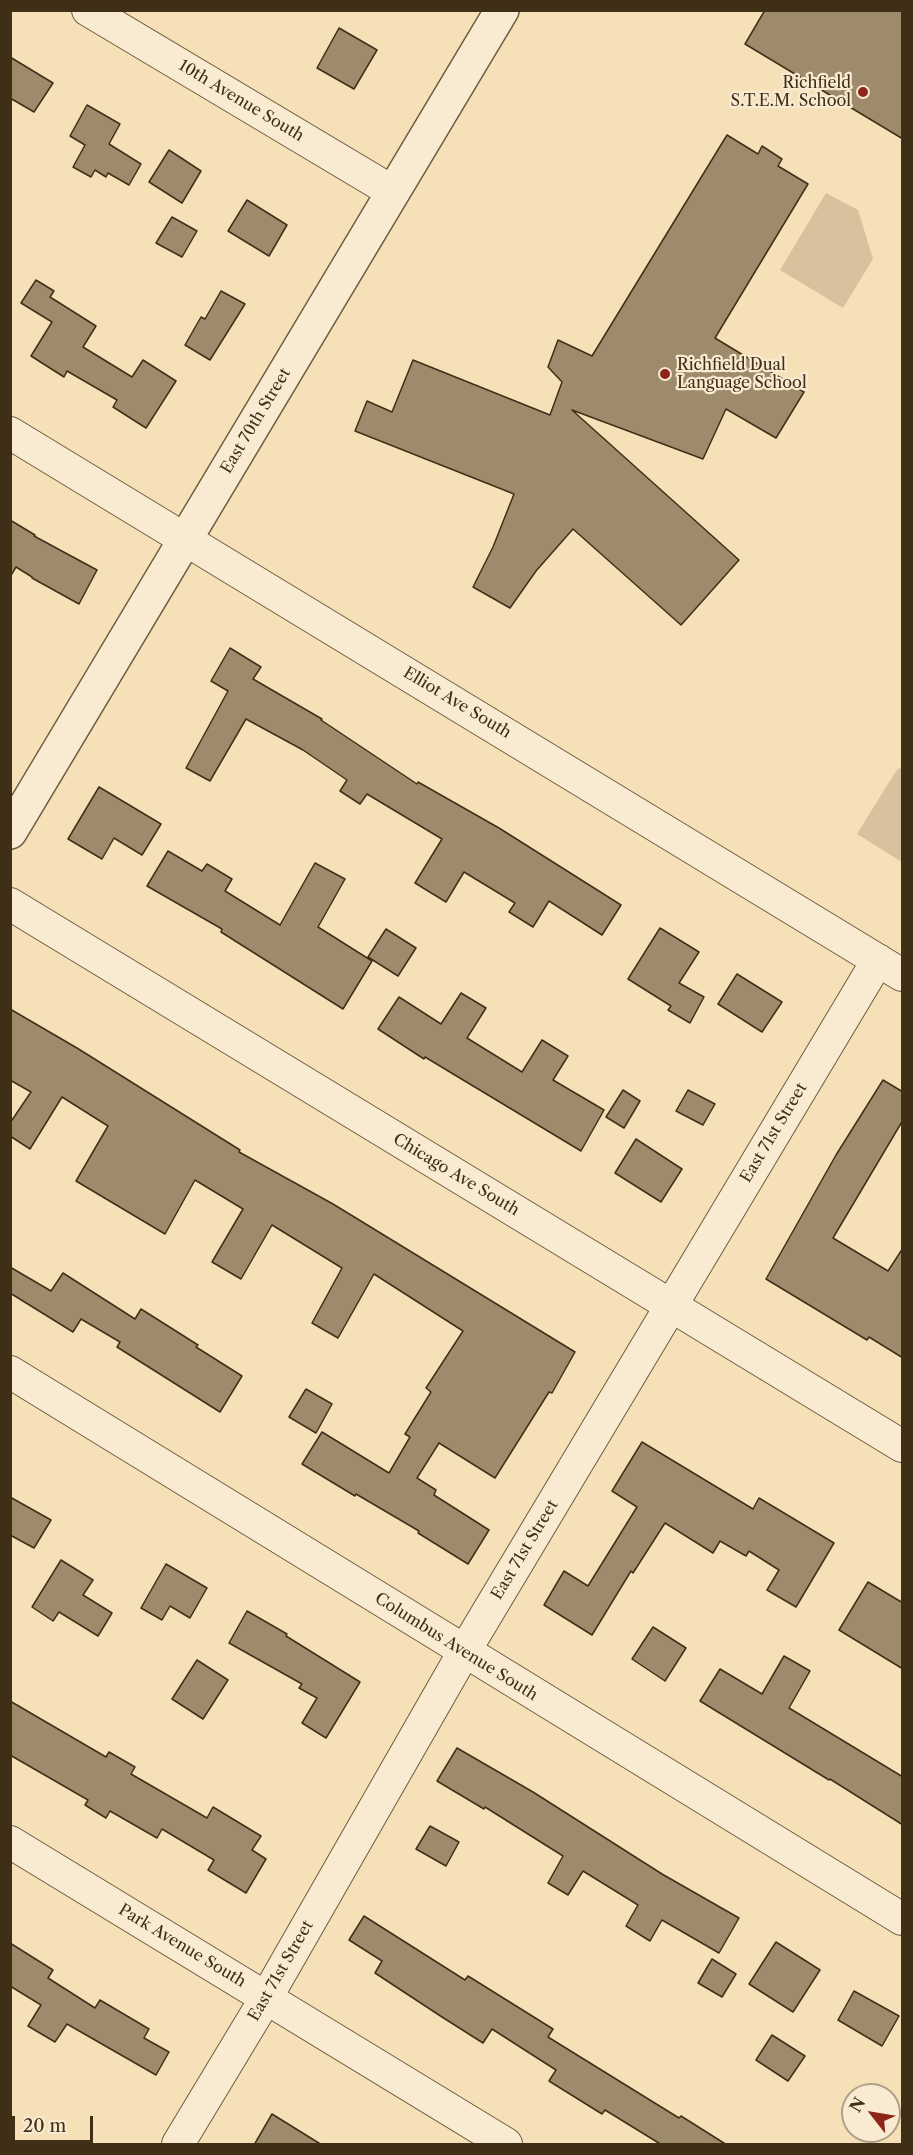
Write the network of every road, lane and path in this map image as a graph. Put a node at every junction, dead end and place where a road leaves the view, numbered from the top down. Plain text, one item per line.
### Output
1 (88, 10) edge
2 (502, 10) edge
3 (393, 192) junction
4 (10, 433) edge
5 (186, 538) junction
6 (10, 832) edge
7 (10, 904) edge
8 (890, 967) edge
9 (670, 1306) junction
10 (10, 1372) edge
11 (903, 1446) edge
12 (464, 1652) junction
13 (10, 1842) edge
14 (903, 1919) edge
15 (266, 1998) junction
16 (178, 2145) edge
17 (506, 2145) edge

1 - 3 street, 10th Avenue South
2 - 3 street, East 70th Street
3 - 5 street, East 70th Street
4 - 5 street, Elliot Ave South
5 - 6 street, East 70th Street
5 - 8 street, Elliot Ave South
7 - 9 street, Chicago Ave South
8 - 9 street, East 71st Street
9 - 11 street, Chicago Ave South
9 - 12 street, East 71st Street
10 - 12 street, Columbus Avenue South
12 - 14 street, Columbus Avenue South
12 - 15 street, East 71st Street
13 - 15 street, Park Avenue South
15 - 16 street, East 71st Street
15 - 17 street, Park Avenue South

